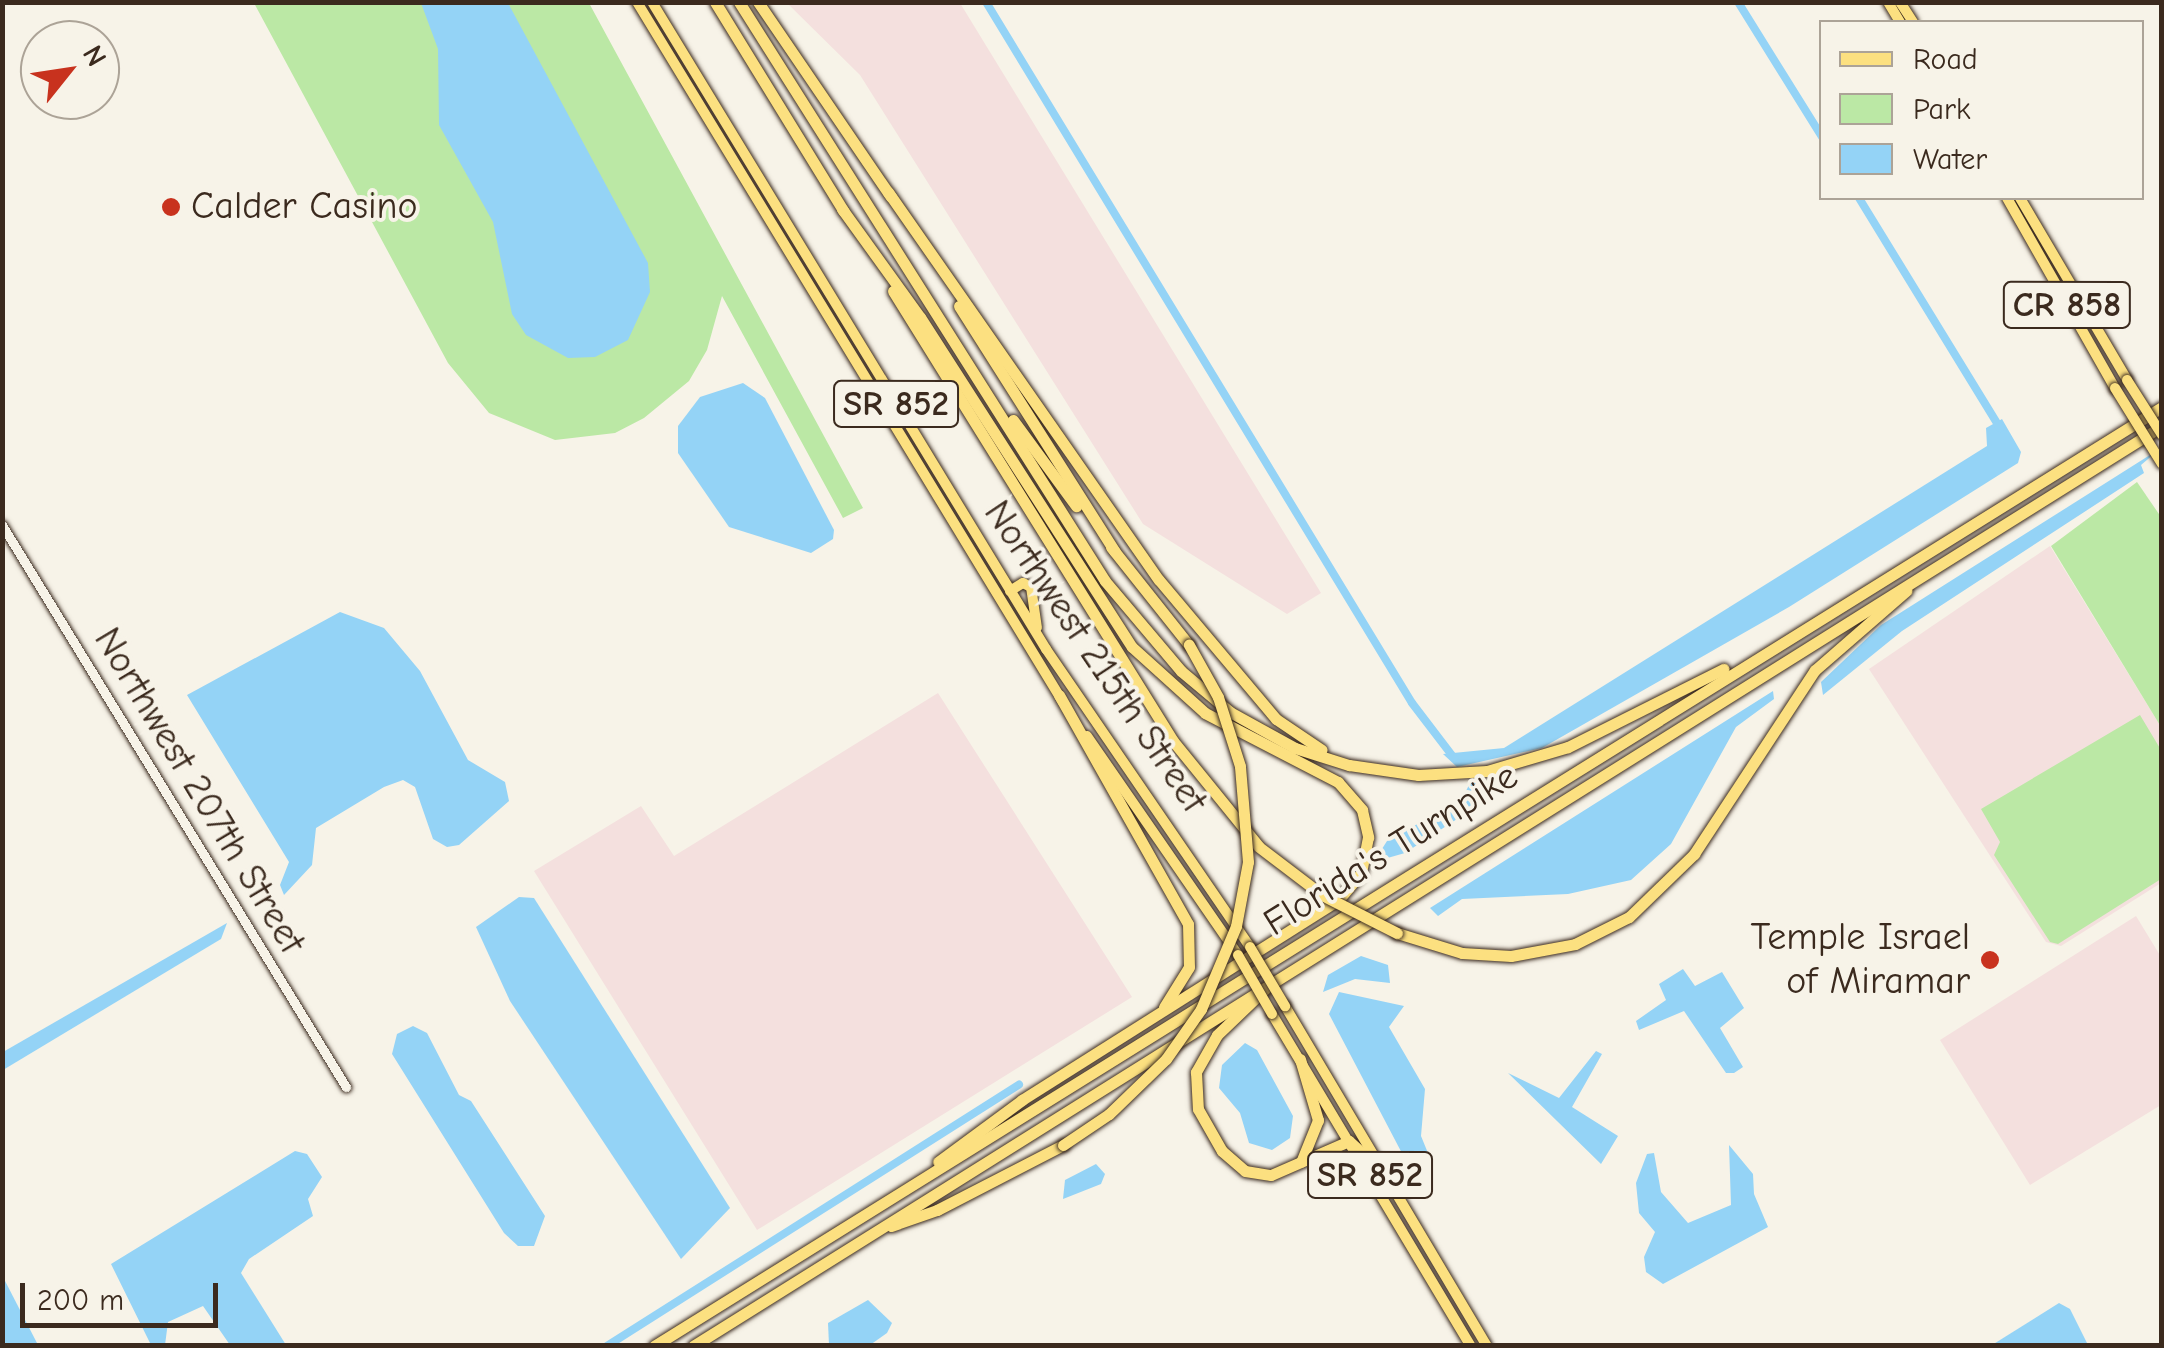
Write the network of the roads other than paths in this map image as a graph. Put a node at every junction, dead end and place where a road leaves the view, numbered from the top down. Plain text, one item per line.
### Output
1 (637, 2) edge
2 (652, 2) edge
3 (715, 2) edge
4 (739, 2) edge
5 (758, 2) edge
6 (734, 160) junction
7 (756, 174) junction
8 (888, 192) junction
9 (2008, 200) edge
10 (2021, 200) edge
11 (842, 208) junction
12 (965, 357) junction
13 (2162, 406) edge
14 (2162, 426) edge
15 (2162, 435) edge
16 (2162, 464) edge
17 (2, 525) edge
18 (1115, 552) junction
19 (1914, 582) junction
20 (1010, 590) junction
21 (1040, 638) junction
22 (1772, 645) junction
23 (1059, 696) junction
24 (1438, 774) junction
25 (1272, 980) junction
26 (1158, 1014) junction
27 (1300, 1059) junction
28 (346, 1087) dead end
29 (1350, 1142) junction
30 (1299, 1165) junction
31 (1385, 1174) junction
32 (902, 1192) junction
33 (873, 1232) junction
34 (654, 1346) edge
35 (693, 1346) edge
36 (1471, 1346) edge
37 (1487, 1346) edge

1 - 6 main road, Northwest 215th Street / SR 852
2 - 7 main road, Northwest 215th Street / SR 852
3 - 11 highway
4 - 12 highway
5 - 8 highway
6 - 7 main road
6 - 23 main road, Northwest 215th Street / SR 852
7 - 20 main road, Northwest 215th Street / SR 852
8 - 18 highway
8 - 24 highway
9 - 16 main road, CR 858, bridge
10 - 15 main road, CR 858, bridge
11 - 19 highway, bridge
11 - 26 highway
12 - 18 highway
12 - 24 highway
13 - 22 highway, Florida's Turnpike
14 - 19 highway, Florida's Turnpike
17 - 28 street, Northwest 207th Street
18 - 33 highway, bridge
19 - 25 highway, Florida's Turnpike
20 - 21 main road, Northwest 215th Street / SR 852
20 - 21 main road
21 - 31 main road, Northwest 215th Street / SR 852, bridge
22 - 24 highway
22 - 32 highway, Florida's Turnpike
23 - 26 highway
23 - 27 main road, Northwest 215th Street / SR 852, bridge
25 - 30 highway
25 - 33 highway, Florida's Turnpike
26 - 32 highway
27 - 29 main road, Northwest 215th Street / SR 852
27 - 30 highway
29 - 30 highway
29 - 31 highway
29 - 36 main road, Northwest 215th Street / SR 852
31 - 37 main road, Northwest 215th Street / SR 852
32 - 34 highway, Florida's Turnpike
33 - 35 highway, Florida's Turnpike

